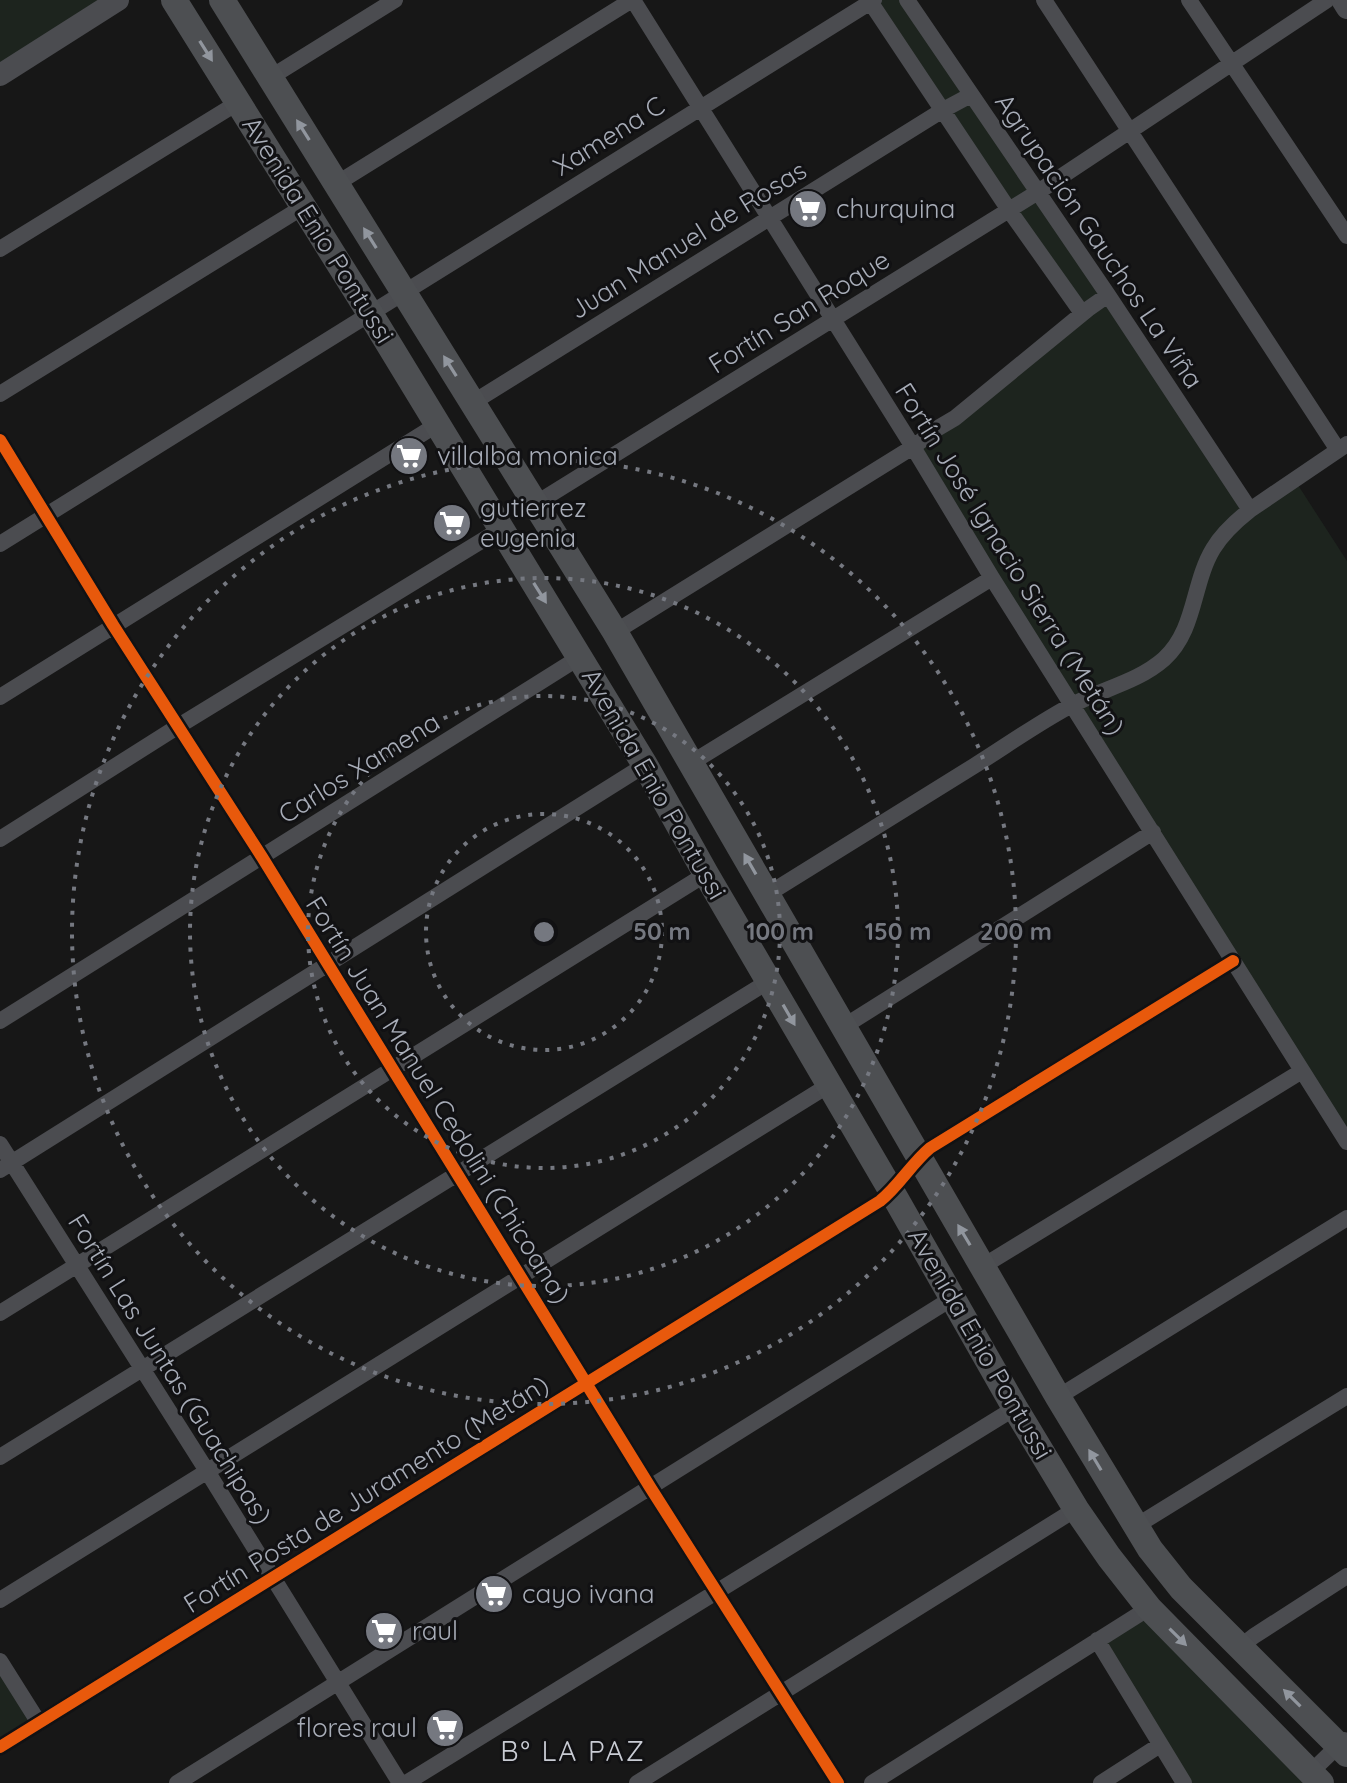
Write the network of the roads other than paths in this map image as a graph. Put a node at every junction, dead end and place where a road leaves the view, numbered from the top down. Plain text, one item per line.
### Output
1 (118, 0) edge
2 (174, 0) edge
3 (222, 0) edge
4 (395, 0) edge
5 (633, 0) edge
6 (907, 0) edge
7 (1044, 0) edge
8 (1189, 0) edge
9 (1327, 0) edge
10 (1342, 0) edge
11 (871, 1) edge
12 (1347, 8) edge
13 (1231, 64) junction
14 (0, 75) edge
15 (271, 77) junction
16 (971, 95) junction
17 (239, 102) junction
18 (700, 108) junction
19 (943, 110) junction
20 (1130, 132) junction
21 (336, 184) junction
22 (1038, 192) junction
23 (303, 207) junction
24 (1009, 210) junction
25 (769, 217) junction
26 (1347, 236) edge
27 (0, 249) edge
28 (404, 293) junction
29 (1108, 295) junction
30 (1082, 313) junction
31 (371, 315) junction
32 (832, 319) junction
33 (0, 394) edge
34 (472, 403) junction
35 (438, 424) junction
36 (0, 440) edge
37 (913, 447) junction
38 (1342, 447) edge
39 (535, 504) junction
40 (1250, 510) junction
41 (47, 515) junction
42 (501, 529) junction
43 (0, 544) edge
44 (992, 578) junction
45 (113, 625) junction
46 (615, 632) junction
47 (580, 657) junction
48 (0, 697) edge
49 (1072, 705) junction
50 (177, 727) junction
51 (691, 763) junction
52 (645, 765) junction
53 (1153, 832) junction
54 (0, 839) edge
55 (262, 857) junction
56 (706, 874) junction
57 (768, 894) junction
58 (1233, 961) junction
59 (328, 965) junction
60 (769, 981) junction
61 (0, 1021) edge
62 (843, 1027) junction
63 (393, 1067) junction
64 (1302, 1071) junction
65 (829, 1085) junction
66 (1347, 1142) edge
67 (0, 1144) edge
68 (919, 1157) junction
69 (6, 1166) edge
70 (458, 1174) junction
71 (892, 1192) junction
72 (1347, 1218) edge
73 (77, 1265) junction
74 (983, 1266) junction
75 (521, 1278) junction
76 (951, 1299) junction
77 (0, 1313) edge
78 (142, 1369) junction
79 (588, 1383) junction
80 (1347, 1396) edge
81 (1058, 1397) junction
82 (1015, 1408) junction
83 (0, 1457) edge
84 (207, 1471) junction
85 (650, 1487) junction
86 (1076, 1509) junction
87 (1136, 1526) junction
88 (1347, 1576) edge
89 (273, 1578) junction
90 (718, 1591) junction
91 (0, 1600) edge
92 (1149, 1608) junction
93 (1097, 1640) junction
94 (1240, 1647) junction
95 (0, 1661) edge
96 (338, 1682) junction
97 (782, 1694) junction
98 (39, 1723) junction
99 (1160, 1745) junction
100 (1344, 1745) edge
101 (0, 1747) edge
102 (1316, 1778) edge
103 (177, 1783) edge
104 (400, 1783) edge
105 (406, 1783) edge
106 (637, 1783) edge
107 (838, 1783) edge
108 (872, 1783) edge
109 (1101, 1783) edge
110 (1184, 1783) edge

1 - 14 street
2 -> 17 main road, Avenida Enio Pontussi
3 - 15 main road, Avenida Enio Pontussi
4 - 15 street
5 - 18 street, Fortín José Ignacio Sierra (Metán)
5 - 21 street
6 - 16 street, Agrupación Gauchos La Viña
7 - 20 street
8 - 13 street
9 - 13 street, Fortín San Roque
10 - 12 street
11 - 18 street, Xamena C
11 - 19 street
13 - 20 street, Fortín San Roque
13 - 26 street
21 -> 15 main road, Avenida Enio Pontussi
16 - 19 street, Juan Manuel de Rosas
16 - 22 street, Agrupación Gauchos La Viña
17 - 23 main road, Avenida Enio Pontussi
17 - 27 street
18 - 25 street, Fortín José Ignacio Sierra (Metán)
18 - 28 street, Xamena C
19 - 24 street
19 - 25 street, Juan Manuel de Rosas
20 - 22 street, Fortín San Roque
20 - 38 street
28 -> 21 main road, Avenida Enio Pontussi
22 - 24 street, Fortín San Roque
22 - 29 street, Agrupación Gauchos La Viña
23 - 31 main road, Avenida Enio Pontussi
23 - 33 street
24 - 30 street
24 - 32 street, Fortín San Roque
25 - 32 street, Fortín José Ignacio Sierra (Metán)
25 - 34 street, Juan Manuel de Rosas
28 - 31 street, Xamena C
34 -> 28 main road, Avenida Enio Pontussi
29 - 30 street
29 - 40 street, Agrupación Gauchos La Viña
30 - 37 street
31 - 35 main road, Avenida Enio Pontussi
31 - 41 street, Xamena C
32 - 37 street, Fortín José Ignacio Sierra (Metán)
32 - 39 street, Fortín San Roque
34 - 39 main road, Avenida Enio Pontussi
35 - 42 main road, Avenida Enio Pontussi
35 - 45 street
36 - 41 street, Fortín Juan Manuel Cedolini (Chicoana)
37 - 44 street, Fortín José Ignacio Sierra (Metán)
37 - 46 street
38 - 40 street
39 - 46 main road, Avenida Enio Pontussi
40 - 49 street
41 - 43 street, Xamena C
41 - 45 street, Fortín Juan Manuel Cedolini (Chicoana)
42 -> 47 main road, Avenida Enio Pontussi
42 - 50 street
44 - 49 street, Fortín José Ignacio Sierra (Metán)
44 - 51 street
45 - 48 street
45 - 50 street, Fortín Juan Manuel Cedolini (Chicoana)
46 - 51 main road, Avenida Enio Pontussi
47 - 52 main road, Avenida Enio Pontussi
47 - 55 street, Carlos Xamena
49 - 53 street, Fortín José Ignacio Sierra (Metán)
49 - 57 street
50 - 54 street
50 - 55 street, Fortín Juan Manuel Cedolini (Chicoana)
57 -> 51 main road, Avenida Enio Pontussi
52 - 56 main road, Avenida Enio Pontussi
52 - 59 street
53 - 58 street, Fortín José Ignacio Sierra (Metán)
53 - 62 street
55 - 59 street, Fortín Juan Manuel Cedolini (Chicoana)
55 - 61 street, Carlos Xamena
56 - 60 main road, Avenida Enio Pontussi
56 - 63 street
57 - 62 main road, Avenida Enio Pontussi
58 - 64 street, Fortín José Ignacio Sierra (Metán)
58 - 68 street, Fortín Posta de Juramento (Metán)
59 - 63 street, Fortín Juan Manuel Cedolini (Chicoana)
59 - 69 street
60 -> 65 main road, Avenida Enio Pontussi
60 - 70 street
62 - 68 main road, Avenida Enio Pontussi
63 - 70 street, Fortín Juan Manuel Cedolini (Chicoana)
63 - 73 street
64 - 66 street, Fortín José Ignacio Sierra (Metán)
64 - 74 street
65 - 71 main road, Avenida Enio Pontussi
65 - 75 street
67 - 69 street, Fortín Las Juntas (Guachipas)
68 - 71 street, Fortín Posta de Juramento (Metán)
74 -> 68 main road, Avenida Enio Pontussi
69 - 73 street, Fortín Las Juntas (Guachipas)
70 - 75 street, Fortín Juan Manuel Cedolini (Chicoana)
70 - 78 street
71 - 76 main road, Avenida Enio Pontussi
71 - 79 street, Fortín Posta de Juramento (Metán)
72 - 81 street
73 - 77 street
73 - 78 street, Fortín Las Juntas (Guachipas)
74 - 81 main road, Avenida Enio Pontussi
75 - 79 street, Fortín Juan Manuel Cedolini (Chicoana)
75 - 84 street
76 - 82 main road, Avenida Enio Pontussi
76 - 85 street
78 - 83 street
78 - 84 street, Fortín Las Juntas (Guachipas)
79 - 85 street, Fortín Juan Manuel Cedolini (Chicoana)
79 - 89 street, Fortín Posta de Juramento (Metán)
80 - 87 street
87 -> 81 main road, Avenida Enio Pontussi
82 - 86 main road, Avenida Enio Pontussi
82 - 90 street
84 - 89 street, Fortín Las Juntas (Guachipas)
84 - 91 street
85 - 90 street, Fortín Juan Manuel Cedolini (Chicoana)
85 - 96 street
86 - 92 main road, Avenida Enio Pontussi
86 - 97 street
87 - 94 main road, Avenida Enio Pontussi
88 - 94 street
89 - 96 street, Fortín Las Juntas (Guachipas)
89 - 98 street, Fortín Posta de Juramento (Metán)
90 - 97 street, Fortín Juan Manuel Cedolini (Chicoana)
90 - 105 street
92 - 93 street
92 -> 102 main road, Avenida Enio Pontussi
93 - 99 street
93 - 108 street
100 -> 94 main road, Avenida Enio Pontussi
95 - 98 street
96 - 103 street
96 - 104 street, Fortín Las Juntas (Guachipas)
97 - 106 street
97 - 107 street, Fortín Juan Manuel Cedolini (Chicoana)
98 - 101 street, Fortín Posta de Juramento (Metán)
99 - 109 street
99 - 110 street
100 - 102 street

